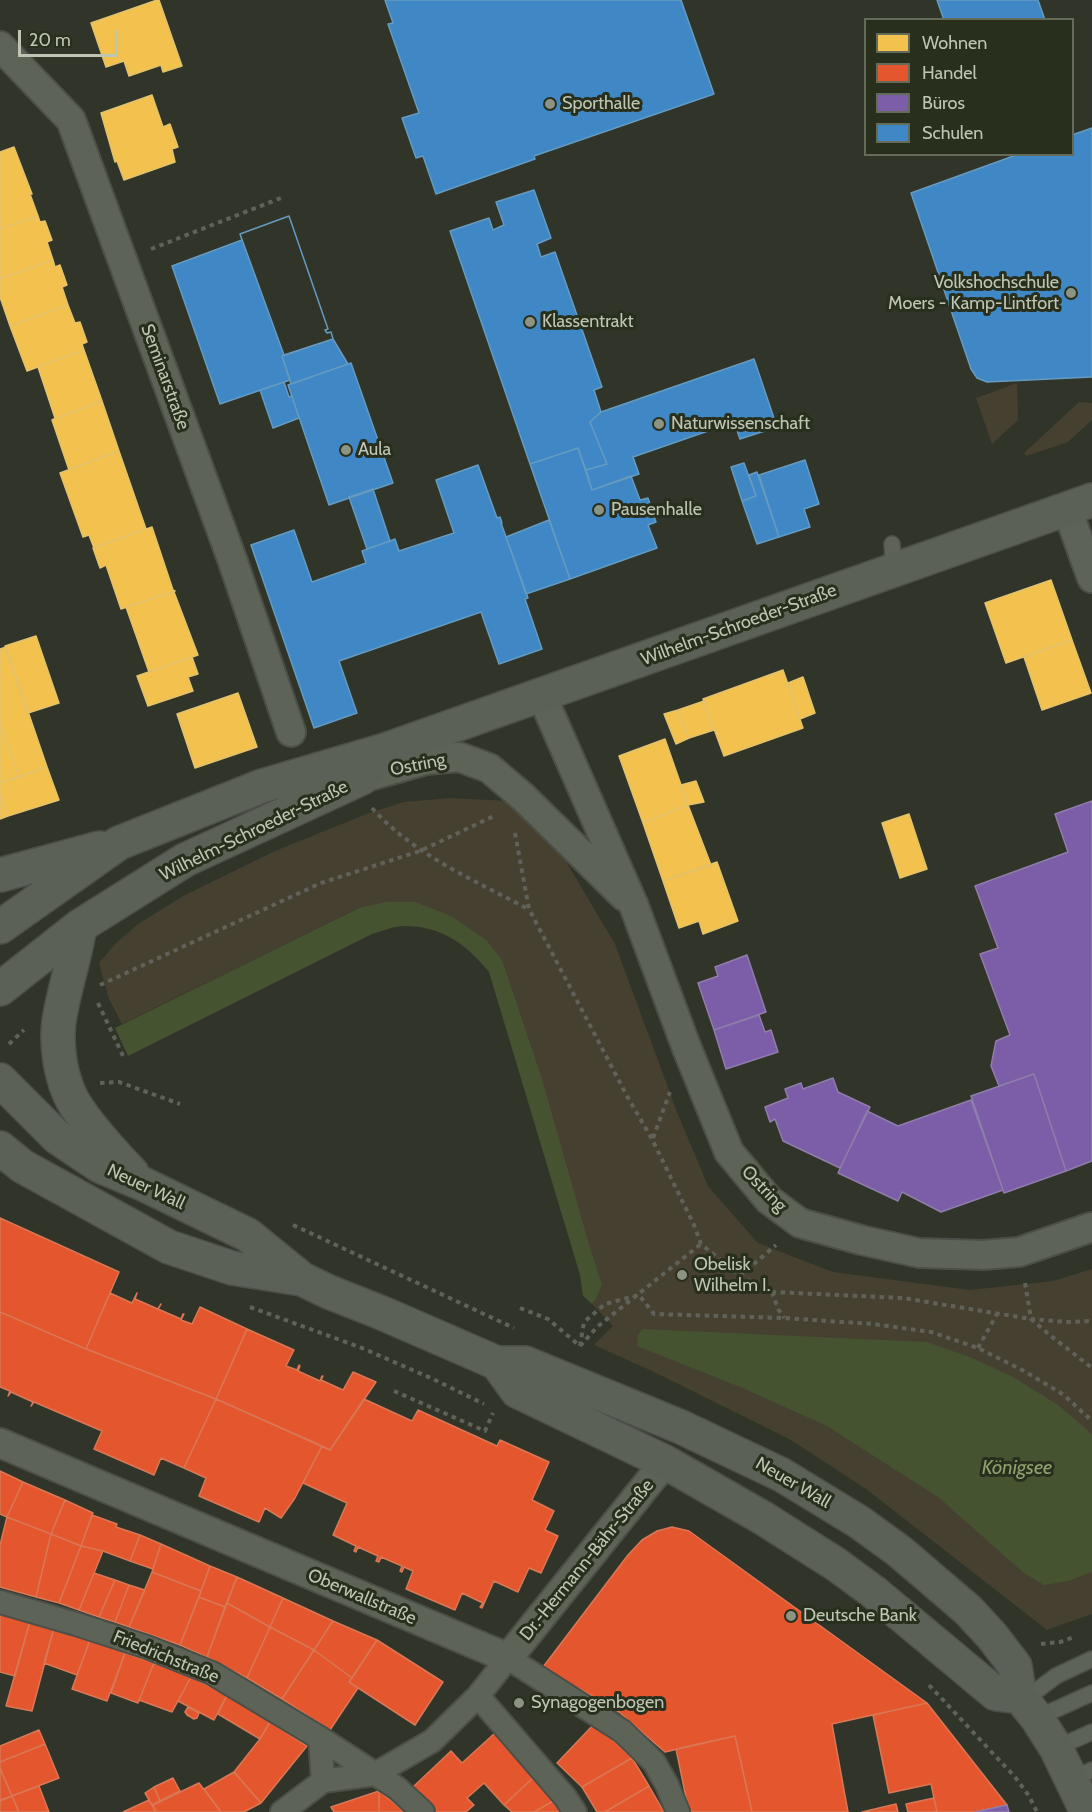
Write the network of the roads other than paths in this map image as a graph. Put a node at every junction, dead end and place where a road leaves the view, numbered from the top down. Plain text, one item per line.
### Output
1 (0, 46) edge
2 (1080, 504) edge
3 (1092, 578) edge
4 (542, 696) junction
5 (291, 732) dead end
6 (385, 750) junction
7 (366, 792) junction
8 (119, 843) junction
9 (0, 875) edge
10 (634, 906) junction
11 (80, 926) junction
12 (0, 927) edge
13 (0, 989) edge
14 (0, 1080) edge
15 (7, 1158) edge
16 (141, 1183) junction
17 (1092, 1227) edge
18 (302, 1279) junction
19 (497, 1363) junction
20 (0, 1443) edge
21 (665, 1462) junction
22 (0, 1602) edge
23 (508, 1658) junction
24 (1092, 1659) edge
25 (1092, 1693) edge
26 (478, 1696) junction
27 (1027, 1705) junction
28 (1092, 1732) edge
29 (320, 1738) junction
30 (1056, 1748) junction
31 (375, 1774) junction
32 (1082, 1774) edge
33 (323, 1781) junction
34 (282, 1812) edge
35 (423, 1812) edge
36 (575, 1812) edge
37 (678, 1812) edge
38 (1087, 1812) edge

1 - 5 street, Seminarstraße
2 - 3 street
2 - 4 main road, Wilhelm-Schroeder-Straße
4 - 6 main road, Wilhelm-Schroeder-Straße
4 - 10 street, Ostring
6 - 7 main road, Wilhelm-Schroeder-Straße
6 - 8 main road, Wilhelm-Schroeder-Straße
7 - 10 street, Ostring
7 - 11 main road, Wilhelm-Schroeder-Straße
8 - 9 main road
8 - 12 main road, Wilhelm-Schroeder-Straße
10 - 17 street, Ostring
11 - 13 main road, Wilhelm-Schroeder-Straße
11 - 16 main road
14 - 16 main road, Neuer Wall
15 - 18 main road, Neuer Wall
16 - 18 main road, Neuer Wall
18 - 19 main road, Neuer Wall
19 - 21 main road
19 - 27 main road, Neuer Wall
20 - 23 street, Oberwallstraße
21 - 23 street, Dr.-Hermann-Bähr-Straße
21 - 27 main road
22 - 29 street, Friedrichstraße
23 - 26 street
23 - 37 street, Oberwallstraße
24 - 27 lane
25 - 27 lane
26 - 31 street
26 - 36 street
27 - 30 main road, Neuer Wall
28 - 30 lane
29 - 31 street, Friedrichstraße
29 - 33 street
30 - 32 main road, Neuer Wall
31 - 33 street
31 - 35 street, Friedrichstraße
32 - 38 main road, Neuer Wall
33 - 34 street

